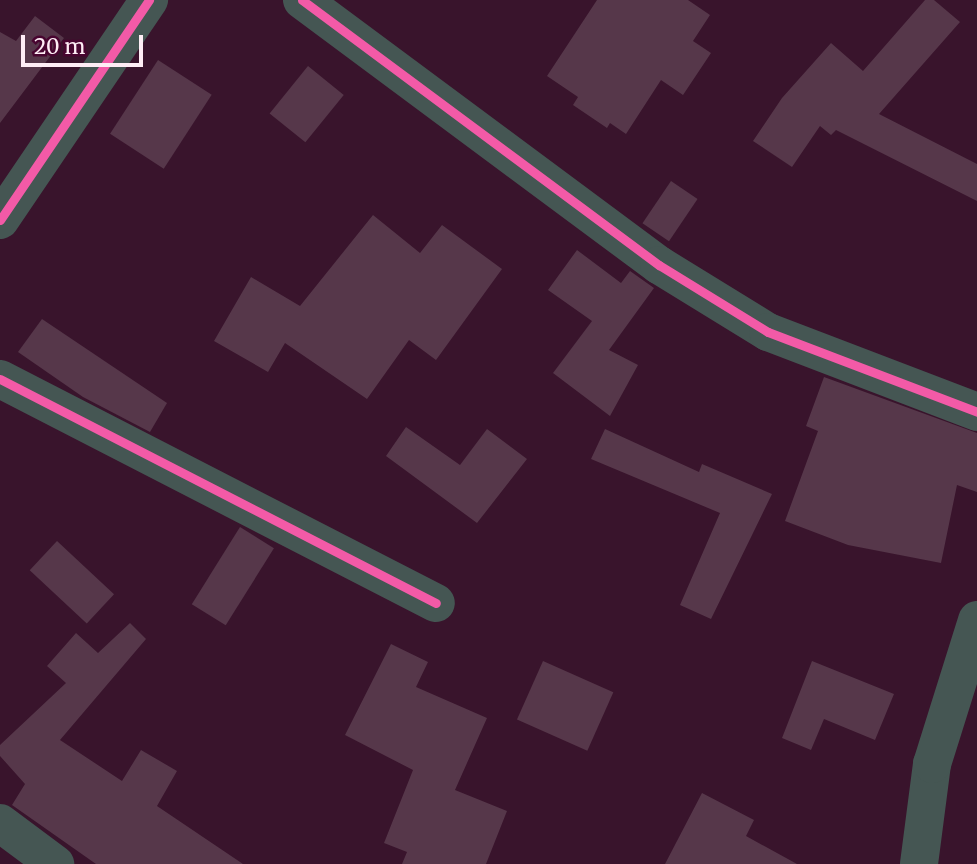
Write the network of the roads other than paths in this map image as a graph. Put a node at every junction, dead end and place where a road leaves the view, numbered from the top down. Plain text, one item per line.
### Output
1 (149, 0) edge
2 (302, 0) edge
3 (0, 220) edge
4 (0, 379) edge
5 (977, 412) edge
6 (436, 603) dead end
7 (977, 620) edge
8 (0, 823) edge
9 (55, 864) edge
10 (919, 864) edge

1 - 3 street
2 - 5 street
4 - 6 street
7 - 10 street
8 - 9 street

